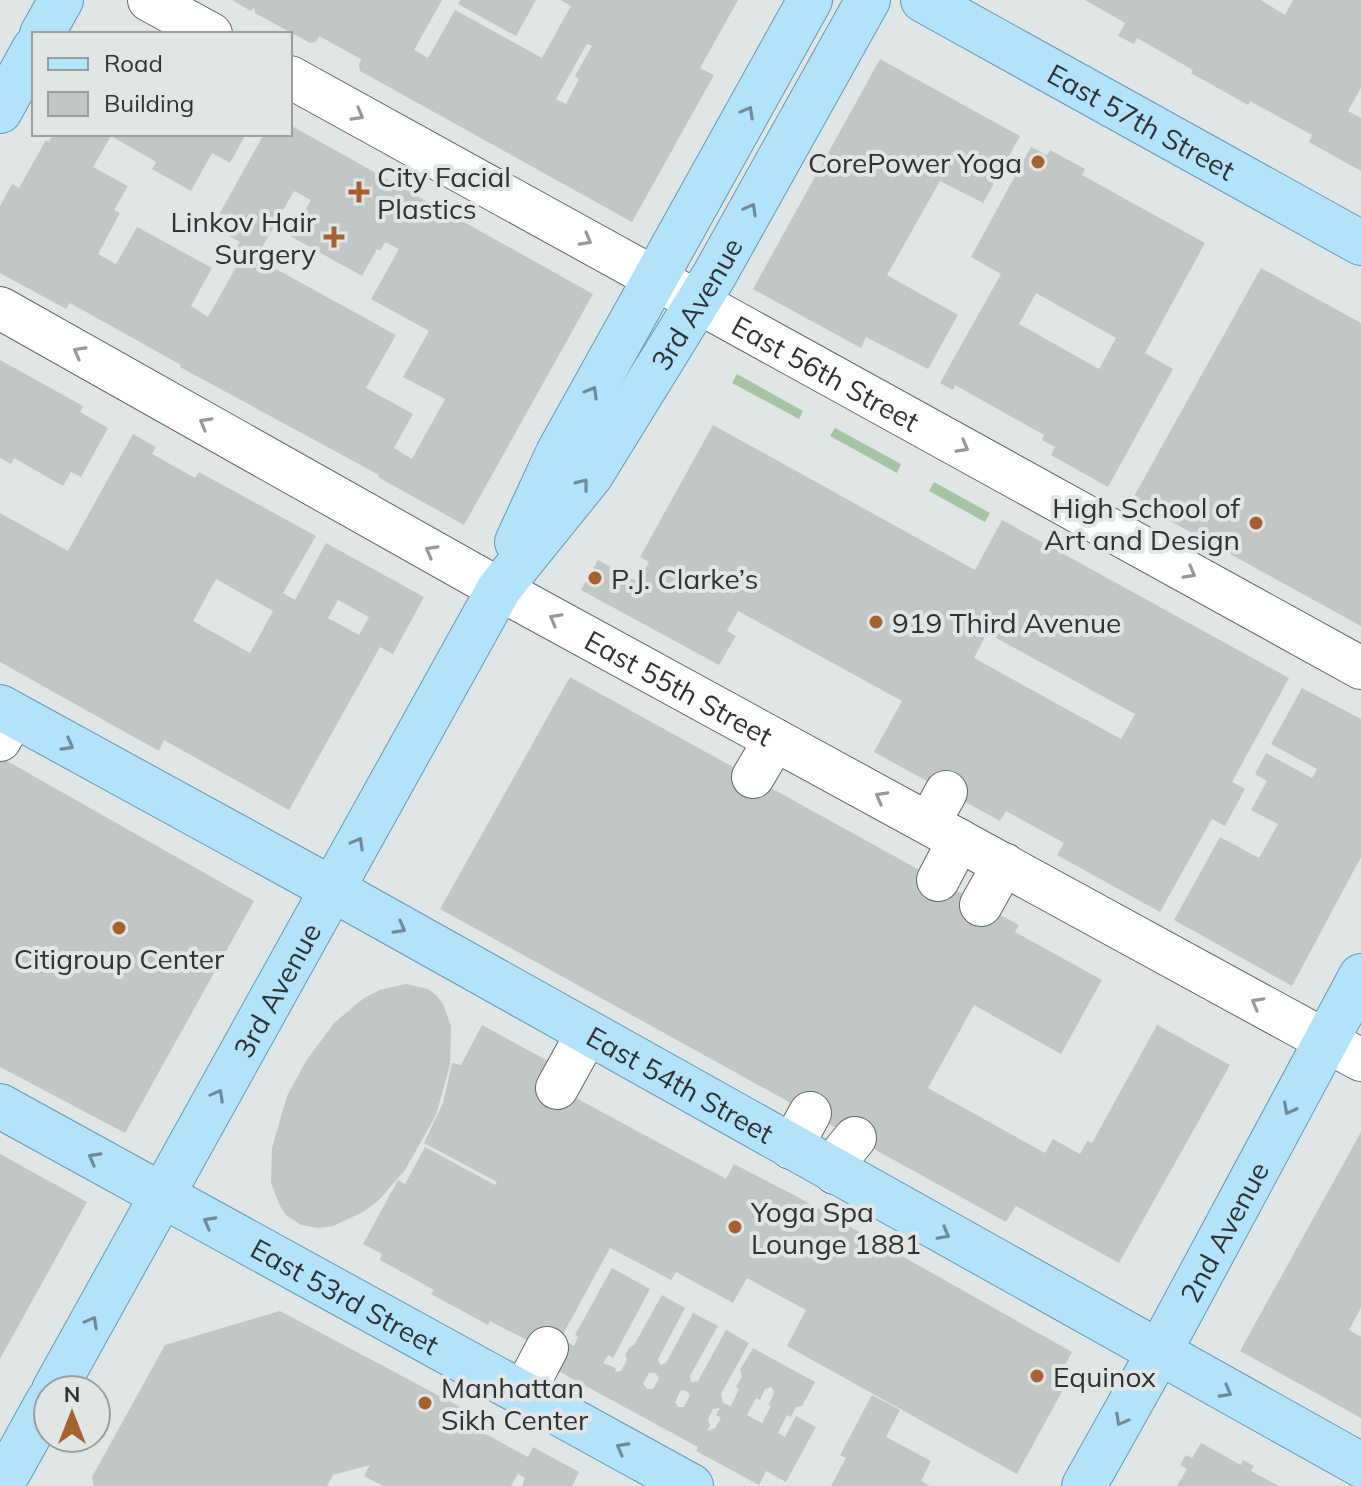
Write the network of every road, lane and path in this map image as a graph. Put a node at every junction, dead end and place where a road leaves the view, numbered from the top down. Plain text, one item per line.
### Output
1 (61, 0) edge
2 (149, 0) edge
3 (810, 0) edge
4 (868, 0) edge
5 (923, 0) edge
6 (43, 32) edge
7 (207, 32) edge
8 (32, 53) edge
9 (292, 78) edge
10 (0, 111) edge
11 (1361, 243) edge
12 (656, 278) junction
13 (699, 301) junction
14 (0, 308) edge
15 (499, 589) junction
16 (1361, 668) edge
17 (5, 721) edge
18 (775, 740) junction
19 (753, 777) dead end
20 (945, 818) junction
21 (1004, 864) junction
22 (938, 880) dead end
23 (332, 889) junction
24 (981, 905) dead end
25 (1361, 976) edge
26 (587, 1034) junction
27 (1343, 1050) edge
28 (557, 1088) dead end
29 (0, 1106) edge
30 (162, 1195) junction
31 (547, 1348) dead end
32 (1158, 1354) junction
33 (63, 1374) edge
34 (523, 1394) junction
35 (32, 1430) edge
36 (1361, 1465) edge
37 (1, 1486) edge
38 (691, 1486) edge
39 (1084, 1486) edge

1 - 6 main road
2 - 7 street
12 -> 3 main road, 3rd Avenue
13 -> 4 main road, 3rd Avenue
5 - 11 main road, East 57th Street
8 - 10 main road
9 -> 12 street, East 56th Street
12 - 13 street, East 56th Street
15 -> 12 main road, 3rd Avenue
15 -> 13 main road, 3rd Avenue
13 -> 16 street, East 56th Street
15 -> 14 street, East 55th Street
18 -> 15 street, East 55th Street
23 -> 15 main road, 3rd Avenue
17 -> 23 main road, East 54th Street
18 - 19 street
20 -> 18 street, East 55th Street
20 - 21 street, East 55th Street
20 - 22 street
21 - 24 street
27 -> 21 street, East 55th Street
23 -> 26 main road, East 54th Street
30 -> 23 main road, 3rd Avenue
25 - 27 main road, 2nd Avenue
26 - 28 street
26 -> 32 main road, East 54th Street
27 -> 32 main road, 2nd Avenue
30 -> 29 main road, East 53rd Street
33 -> 30 main road, 3rd Avenue
34 -> 30 main road, East 53rd Street
31 - 34 street
32 -> 36 main road, East 54th Street
32 -> 39 main road, 2nd Avenue
38 -> 34 main road, East 53rd Street
35 - 37 main road

